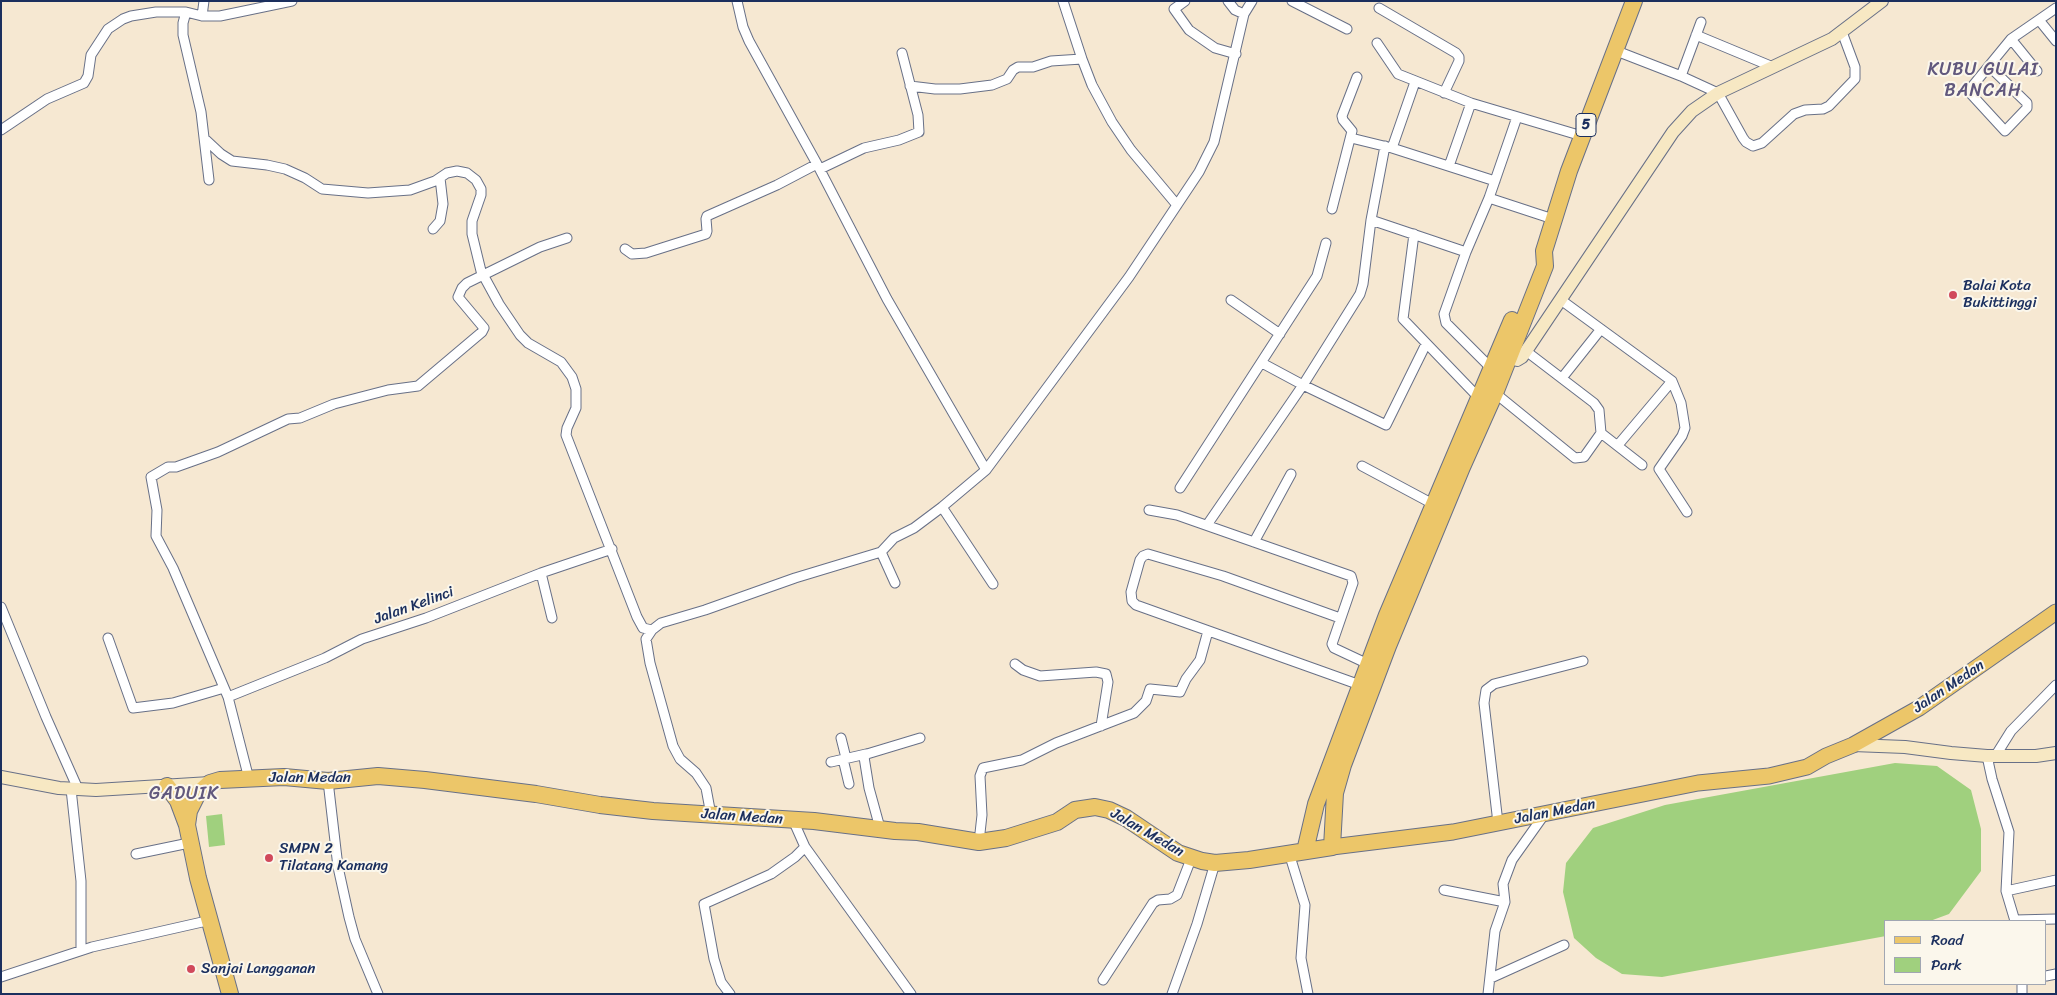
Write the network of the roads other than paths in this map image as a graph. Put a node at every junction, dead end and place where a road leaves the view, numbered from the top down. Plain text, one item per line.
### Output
1 (204, 1) edge
2 (292, 1) edge
3 (737, 1) edge
4 (1063, 1) edge
5 (1185, 1) edge
6 (1228, 1) edge
7 (1252, 1) edge
8 (1292, 1) edge
9 (1634, 1) edge
10 (1882, 1) edge
11 (1379, 8) dead end
12 (2056, 8) edge
13 (186, 12) junction
14 (1244, 14) junction
15 (202, 16) junction
16 (2039, 20) junction
17 (1701, 22) dead end
18 (1347, 29) dead end
19 (1842, 32) junction
20 (1696, 35) junction
21 (2011, 39) junction
22 (2056, 41) edge
23 (1377, 43) dead end
24 (1614, 50) junction
25 (902, 53) dead end
26 (1236, 54) junction
27 (1082, 59) junction
28 (1989, 66) junction
29 (1773, 67) junction
30 (2037, 71) dead end
31 (1681, 76) junction
32 (1356, 77) dead end
33 (1415, 82) junction
34 (910, 86) junction
35 (1444, 93) junction
36 (1718, 93) junction
37 (1470, 103) junction
38 (1517, 117) junction
39 (1, 130) edge
40 (1582, 136) junction
41 (1351, 138) junction
42 (206, 140) junction
43 (1388, 147) junction
44 (1449, 166) junction
45 (818, 167) junction
46 (440, 178) junction
47 (209, 180) dead end
48 (1495, 181) junction
49 (1489, 198) junction
50 (1177, 205) junction
51 (1332, 209) dead end
52 (1553, 219) junction
53 (1371, 220) junction
54 (433, 229) dead end
55 (1414, 234) junction
56 (567, 238) dead end
57 (1326, 243) dead end
58 (625, 249) dead end
59 (1466, 252) junction
60 (483, 276) junction
61 (1231, 300) dead end
62 (1560, 300) junction
63 (1602, 329) junction
64 (1280, 334) junction
65 (1426, 344) junction
66 (1526, 351) junction
67 (1504, 355) junction
68 (1262, 362) junction
69 (1492, 370) junction
70 (1562, 378) junction
71 (1672, 381) junction
72 (1303, 385) junction
73 (1487, 395) junction
74 (1601, 433) junction
75 (1467, 442) junction
76 (1618, 445) junction
77 (1642, 465) dead end
78 (1362, 466) dead end
79 (986, 470) junction
80 (1291, 474) dead end
81 (1180, 488) dead end
82 (1433, 504) junction
83 (942, 507) junction
84 (1149, 510) dead end
85 (1687, 512) dead end
86 (1207, 526) junction
87 (1254, 542) junction
88 (612, 549) junction
89 (881, 552) junction
90 (541, 573) junction
91 (895, 583) dead end
92 (993, 584) dead end
93 (1, 607) edge
94 (2056, 612) edge
95 (552, 618) dead end
96 (1340, 618) junction
97 (652, 630) junction
98 (1208, 631) junction
99 (108, 638) dead end
100 (1583, 661) dead end
101 (1014, 664) dead end
102 (1368, 664) junction
103 (2056, 685) edge
104 (1360, 686) junction
105 (224, 688) junction
106 (228, 697) junction
107 (1101, 726) junction
108 (841, 738) dead end
109 (920, 738) dead end
110 (1853, 745) junction
111 (2056, 753) edge
112 (866, 754) junction
113 (1992, 755) junction
114 (844, 759) junction
115 (831, 762) dead end
116 (1, 777) edge
117 (249, 778) junction
118 (328, 781) junction
119 (210, 783) junction
120 (849, 784) dead end
121 (167, 786) junction
122 (75, 789) junction
123 (712, 815) junction
124 (1544, 815) junction
125 (793, 820) junction
126 (1498, 823) junction
127 (187, 826) junction
128 (880, 828) junction
129 (979, 842) junction
130 (189, 843) junction
131 (805, 847) junction
132 (1332, 847) junction
133 (1297, 852) junction
134 (136, 854) dead end
135 (1191, 859) junction
136 (1215, 863) junction
137 (2056, 880) edge
138 (1444, 890) dead end
139 (2006, 891) junction
140 (1505, 902) junction
141 (2056, 919) edge
142 (211, 920) junction
143 (2015, 920) edge
144 (1564, 945) dead end
145 (82, 950) junction
146 (1, 977) edge
147 (1491, 978) junction
148 (1102, 980) dead end
149 (1309, 993) edge
150 (230, 994) edge
151 (378, 994) edge
152 (730, 994) edge
153 (911, 994) edge
154 (1172, 994) edge
155 (1488, 994) edge

1 - 15 street
2 - 15 street
3 - 45 street
4 - 27 street
5 - 26 street
6 - 14 street
7 - 14 street
8 - 18 street
9 - 24 highway, 5
10 - 19 street
11 - 35 street
12 - 16 street
13 - 15 street
13 - 39 street
13 - 42 street
14 - 26 street
16 - 21 street
16 - 22 street
17 - 20 street
19 - 29 street
19 - 36 street
20 - 29 street
20 - 31 street
21 - 28 street
21 - 30 street
23 - 33 street
24 - 31 street
24 - 40 highway, 5
25 - 34 street
26 - 50 street
27 - 34 street
27 - 50 street
28 - 28 street
29 - 36 street
31 - 36 street
32 - 41 street
33 - 35 street
33 - 43 street
34 - 45 street
35 - 37 street
36 - 62 street
37 - 38 street
37 - 44 street
38 - 40 street
38 - 48 street
40 - 52 highway, 5
41 - 43 street
41 - 51 street
42 - 46 street
42 - 47 street
43 - 44 street
43 - 53 street
44 - 48 street
45 - 58 street
45 - 79 street
46 - 54 street
46 - 60 street
48 - 49 street
49 - 52 street
49 - 59 street
50 - 79 street
52 - 67 highway, 5
53 - 55 street
53 - 72 street
55 - 59 street
55 - 65 street
56 - 60 street
57 - 64 street
59 - 69 street
60 - 88 street
60 - 105 street
61 - 64 street
62 - 63 street
62 - 66 street
63 - 70 street
63 - 71 street
64 - 68 street
65 - 72 street
65 - 73 street
66 - 67 street
66 - 70 street
67 - 69 highway
67 - 73 highway
68 - 72 street
68 - 81 street
69 - 73 highway
70 - 74 street
71 - 76 street
71 - 85 street
72 - 86 street
73 - 74 street
73 - 75 highway
74 - 76 street
75 - 82 highway
75 - 132 highway
76 - 77 street
78 - 82 street
79 - 83 street
80 - 87 street
82 - 102 highway
83 - 89 street
83 - 92 street
84 - 86 street
86 - 87 street
87 - 96 street
88 - 90 street, Jalan Kelinci
88 - 97 street
89 - 91 street
89 - 97 street
90 - 95 street
90 - 106 street, Jalan Kelinci
93 - 122 street
94 - 110 main road, Jalan Medan
96 - 98 street
96 - 102 street
97 - 123 street
98 - 104 street
98 - 107 street
99 - 105 street
100 - 126 street
101 - 107 street
102 - 104 highway
103 - 113 street
104 - 133 highway
105 - 106 street
106 - 117 street
107 - 129 street
108 - 114 street
109 - 112 street
110 - 113 street
110 - 124 main road, Jalan Medan
111 - 113 street
112 - 114 street
112 - 128 street
113 - 139 street
114 - 115 street
114 - 120 street
116 - 122 street
117 - 118 highway, Jalan Medan
117 - 119 highway, Jalan Medan
118 - 123 highway, Jalan Medan
118 - 151 street
119 - 121 street
119 - 127 highway
121 - 122 street
121 - 127 highway
122 - 145 street
123 - 125 highway, Jalan Medan
124 - 126 main road, Jalan Medan
124 - 140 street
125 - 128 highway, Jalan Medan
125 - 131 street
126 - 132 main road, Jalan Medan
127 - 130 highway
128 - 129 highway, Jalan Medan
129 - 135 highway, Jalan Medan
130 - 134 street
130 - 142 highway
131 - 152 street
131 - 153 street
132 - 133 highway, Jalan Medan
133 - 136 highway, Jalan Medan
133 - 149 street
135 - 136 highway, Jalan Medan
135 - 148 street
136 - 154 street
137 - 139 street
138 - 140 street
139 - 143 street
140 - 147 street
141 - 143 street
142 - 145 street
142 - 150 highway
144 - 147 street
145 - 146 street
147 - 155 street

